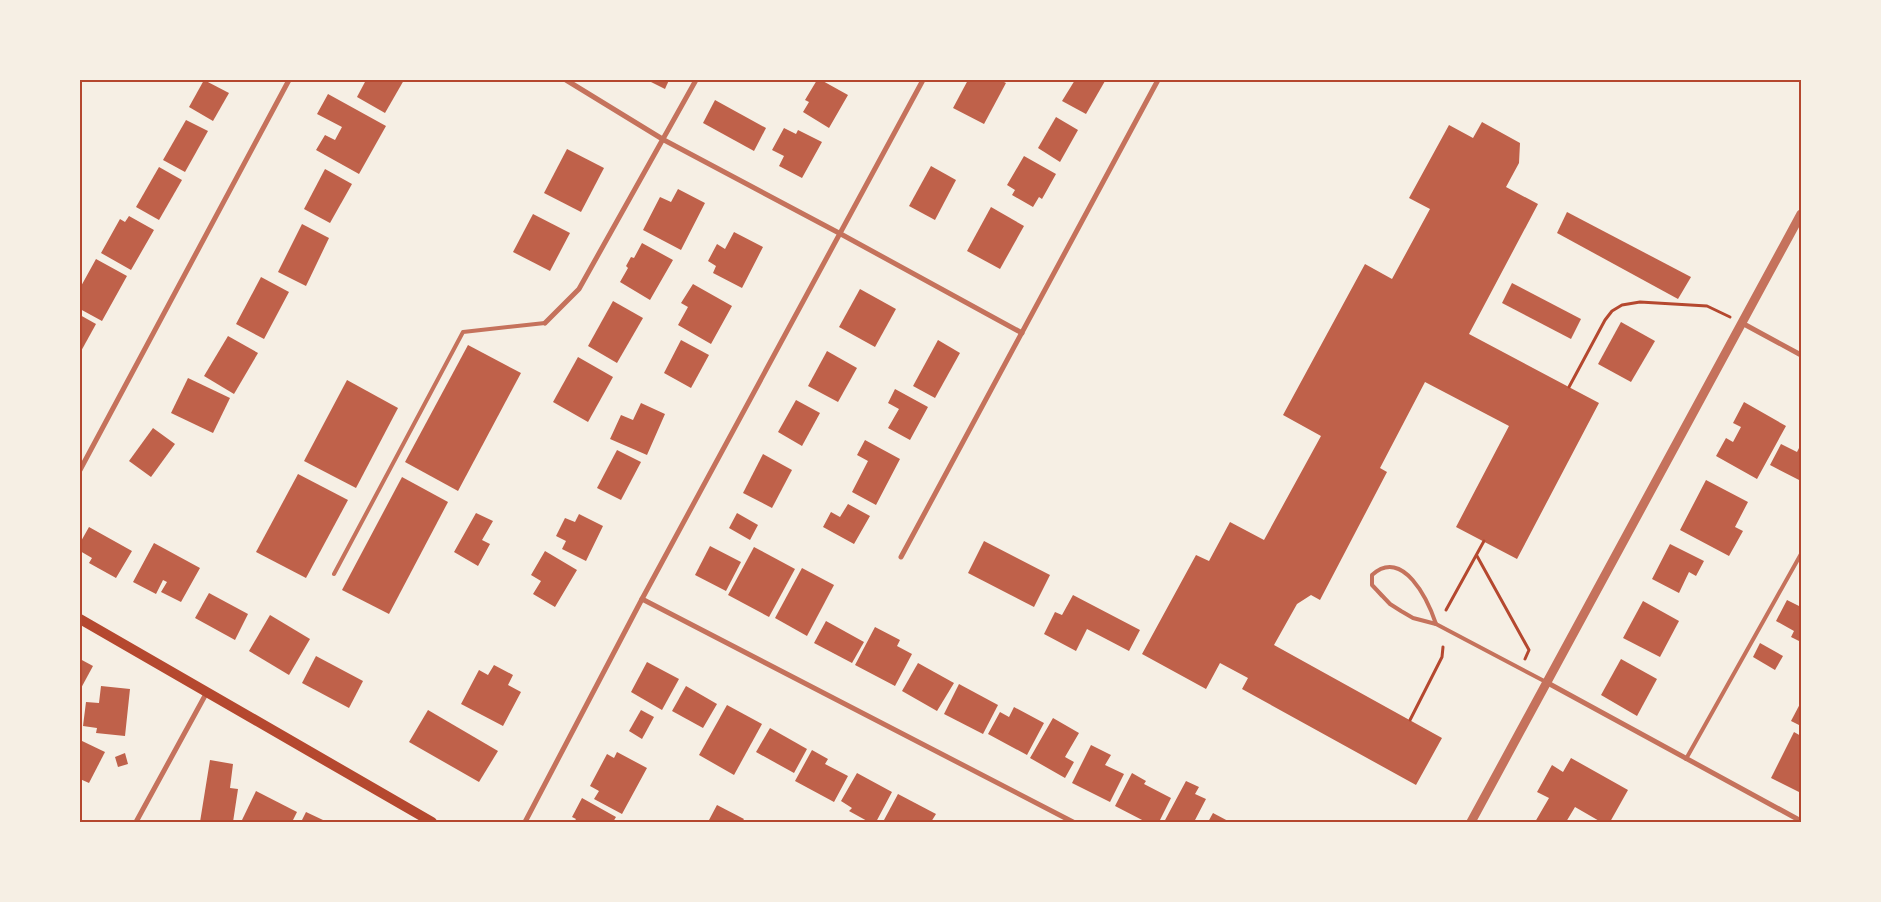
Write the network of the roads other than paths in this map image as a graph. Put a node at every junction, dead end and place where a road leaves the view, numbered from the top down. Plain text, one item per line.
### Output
1 (289, 80) edge
2 (566, 80) edge
3 (696, 80) edge
4 (923, 80) edge
5 (1158, 80) edge
6 (664, 140) junction
7 (1801, 214) edge
8 (839, 233) junction
9 (545, 323) joint
10 (1742, 323) junction
11 (1022, 333) junction
12 (1801, 355) edge
13 (80, 470) edge
14 (1801, 554) edge
15 (901, 557) dead end
16 (334, 574) dead end
17 (642, 599) junction
18 (80, 619) edge
19 (1436, 624) junction
20 (1546, 682) junction
21 (207, 692) junction
22 (1686, 759) junction
23 (1801, 821) edge
24 (136, 822) edge
25 (432, 822) edge
26 (525, 822) edge
27 (1073, 822) edge
28 (1471, 822) edge

1 - 13 street
2 - 6 street
3 - 6 street
4 - 8 street
5 - 11 street
6 - 8 street
6 - 9 street
7 - 10 street
8 - 11 street
8 - 17 street
9 - 16 lane
10 - 12 street
10 - 20 street
11 - 15 street
14 - 22 lane
17 - 26 street
17 - 27 street
18 - 21 main road
19 - 19 lane
19 - 20 lane
20 - 22 street
20 - 28 street
21 - 24 street
21 - 25 main road
22 - 23 street

